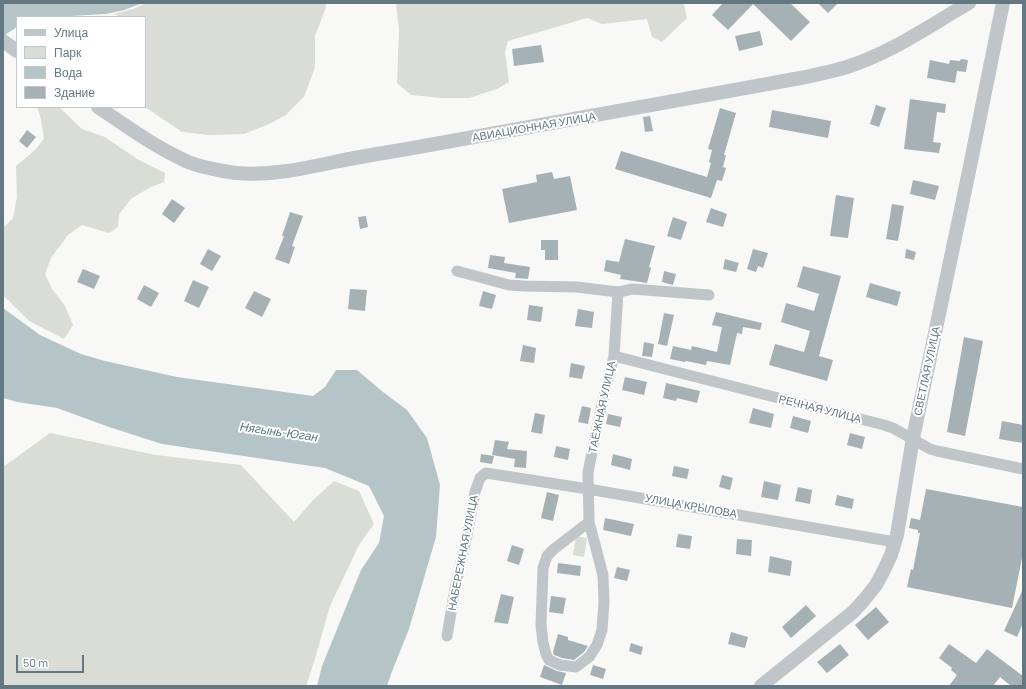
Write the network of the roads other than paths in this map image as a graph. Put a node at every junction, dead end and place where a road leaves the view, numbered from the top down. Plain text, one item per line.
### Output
1 (969, 3) edge
2 (1003, 3) edge
3 (99, 108) edge
4 (457, 271) dead end
5 (618, 292) junction
6 (709, 295) dead end
7 (614, 356) junction
8 (913, 438) junction
9 (1023, 469) edge
10 (486, 473) joint
11 (588, 489) junction
12 (589, 522) junction
13 (895, 542) junction
14 (447, 636) dead end
15 (761, 686) edge

1 - 3 street, АВИАЦИОННАЯ УЛИЦА
2 - 8 street, СВЕТЛАЯ УЛИЦА
4 - 5 street
5 - 6 street
5 - 7 street, ТАЁЖНАЯ УЛИЦА
7 - 8 street, РЕЧНАЯ УЛИЦА
7 - 11 street, ТАЁЖНАЯ УЛИЦА
8 - 9 street, РЕЧНАЯ УЛИЦА
8 - 13 street, СВЕТЛАЯ УЛИЦА
10 - 11 street, УЛИЦА КРЫЛОВА
10 - 14 street, НАБЕРЕЖНАЯ УЛИЦА
11 - 12 street, ТАЁЖНАЯ УЛИЦА
11 - 13 street, УЛИЦА КРЫЛОВА
12 - 12 street, ТАЁЖНАЯ УЛИЦА
13 - 15 street, СВЕТЛАЯ УЛИЦА

